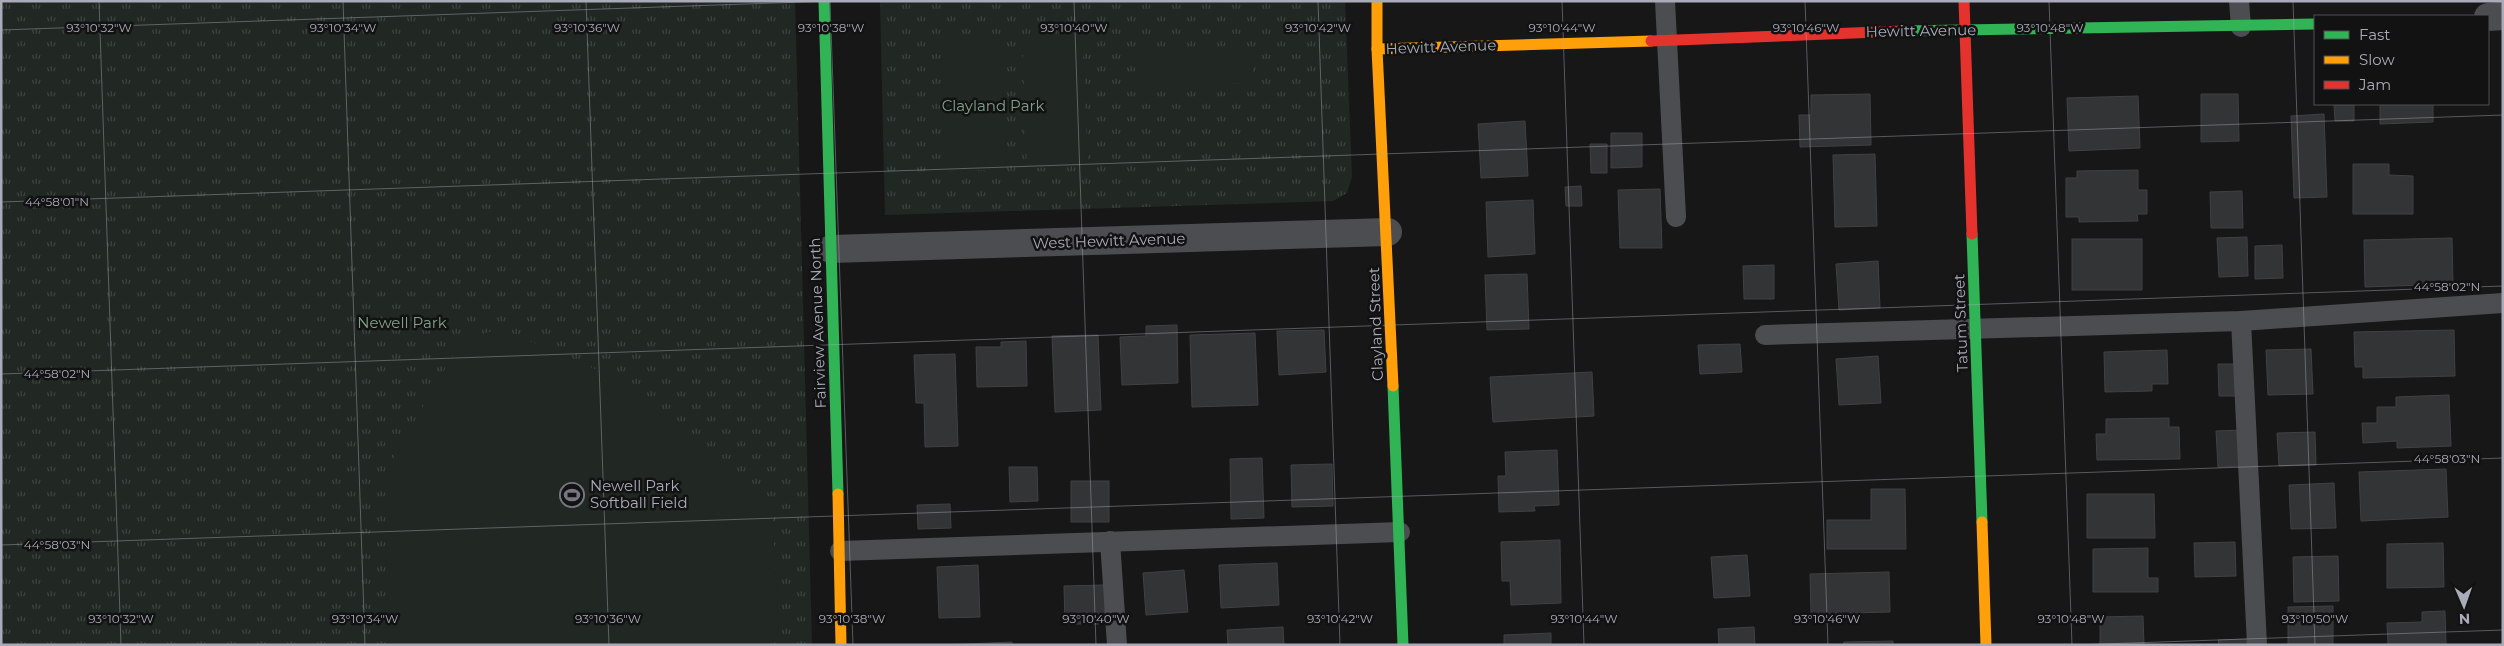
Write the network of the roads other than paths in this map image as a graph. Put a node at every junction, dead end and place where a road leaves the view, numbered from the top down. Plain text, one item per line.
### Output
1 (824, 1) edge
2 (1377, 1) edge
3 (1664, 1) edge
4 (1964, 1) edge
5 (2239, 1) edge
6 (2503, 16) edge
7 (2489, 17) edge
8 (2314, 24) edge
9 (2240, 27) junction
10 (1966, 31) junction
11 (1666, 41) junction
12 (1377, 49) junction
13 (1676, 217) dead end
14 (1388, 232) junction
15 (831, 249) junction
16 (2503, 303) edge
17 (2241, 321) junction
18 (1976, 327) junction
19 (1766, 335) dead end
20 (1400, 532) junction
21 (1110, 541) junction
22 (840, 551) junction
23 (841, 645) edge
24 (1117, 645) edge
25 (1403, 645) edge
26 (1986, 645) edge
27 (2257, 645) edge

1 - 15 street, Fairview Avenue North
2 - 12 street, Clayland Street
3 - 11 lane
4 - 10 street, Tatum Street
5 - 9 lane
6 - 7 street
8 - 9 street, Hewitt Avenue
9 - 10 street, Hewitt Avenue
10 - 11 street, Hewitt Avenue
10 - 18 street, Tatum Street
11 - 12 street, Hewitt Avenue
11 - 13 lane
12 - 14 street, Clayland Street
14 - 15 street, West Hewitt Avenue
14 - 20 street, Clayland Street
15 - 22 street, Fairview Avenue North
16 - 17 lane
17 - 18 lane
17 - 27 lane
18 - 19 lane
18 - 26 street, Tatum Street
20 - 21 lane
20 - 25 street, Clayland Street
21 - 22 lane
21 - 24 lane
22 - 23 street, Fairview Avenue North

